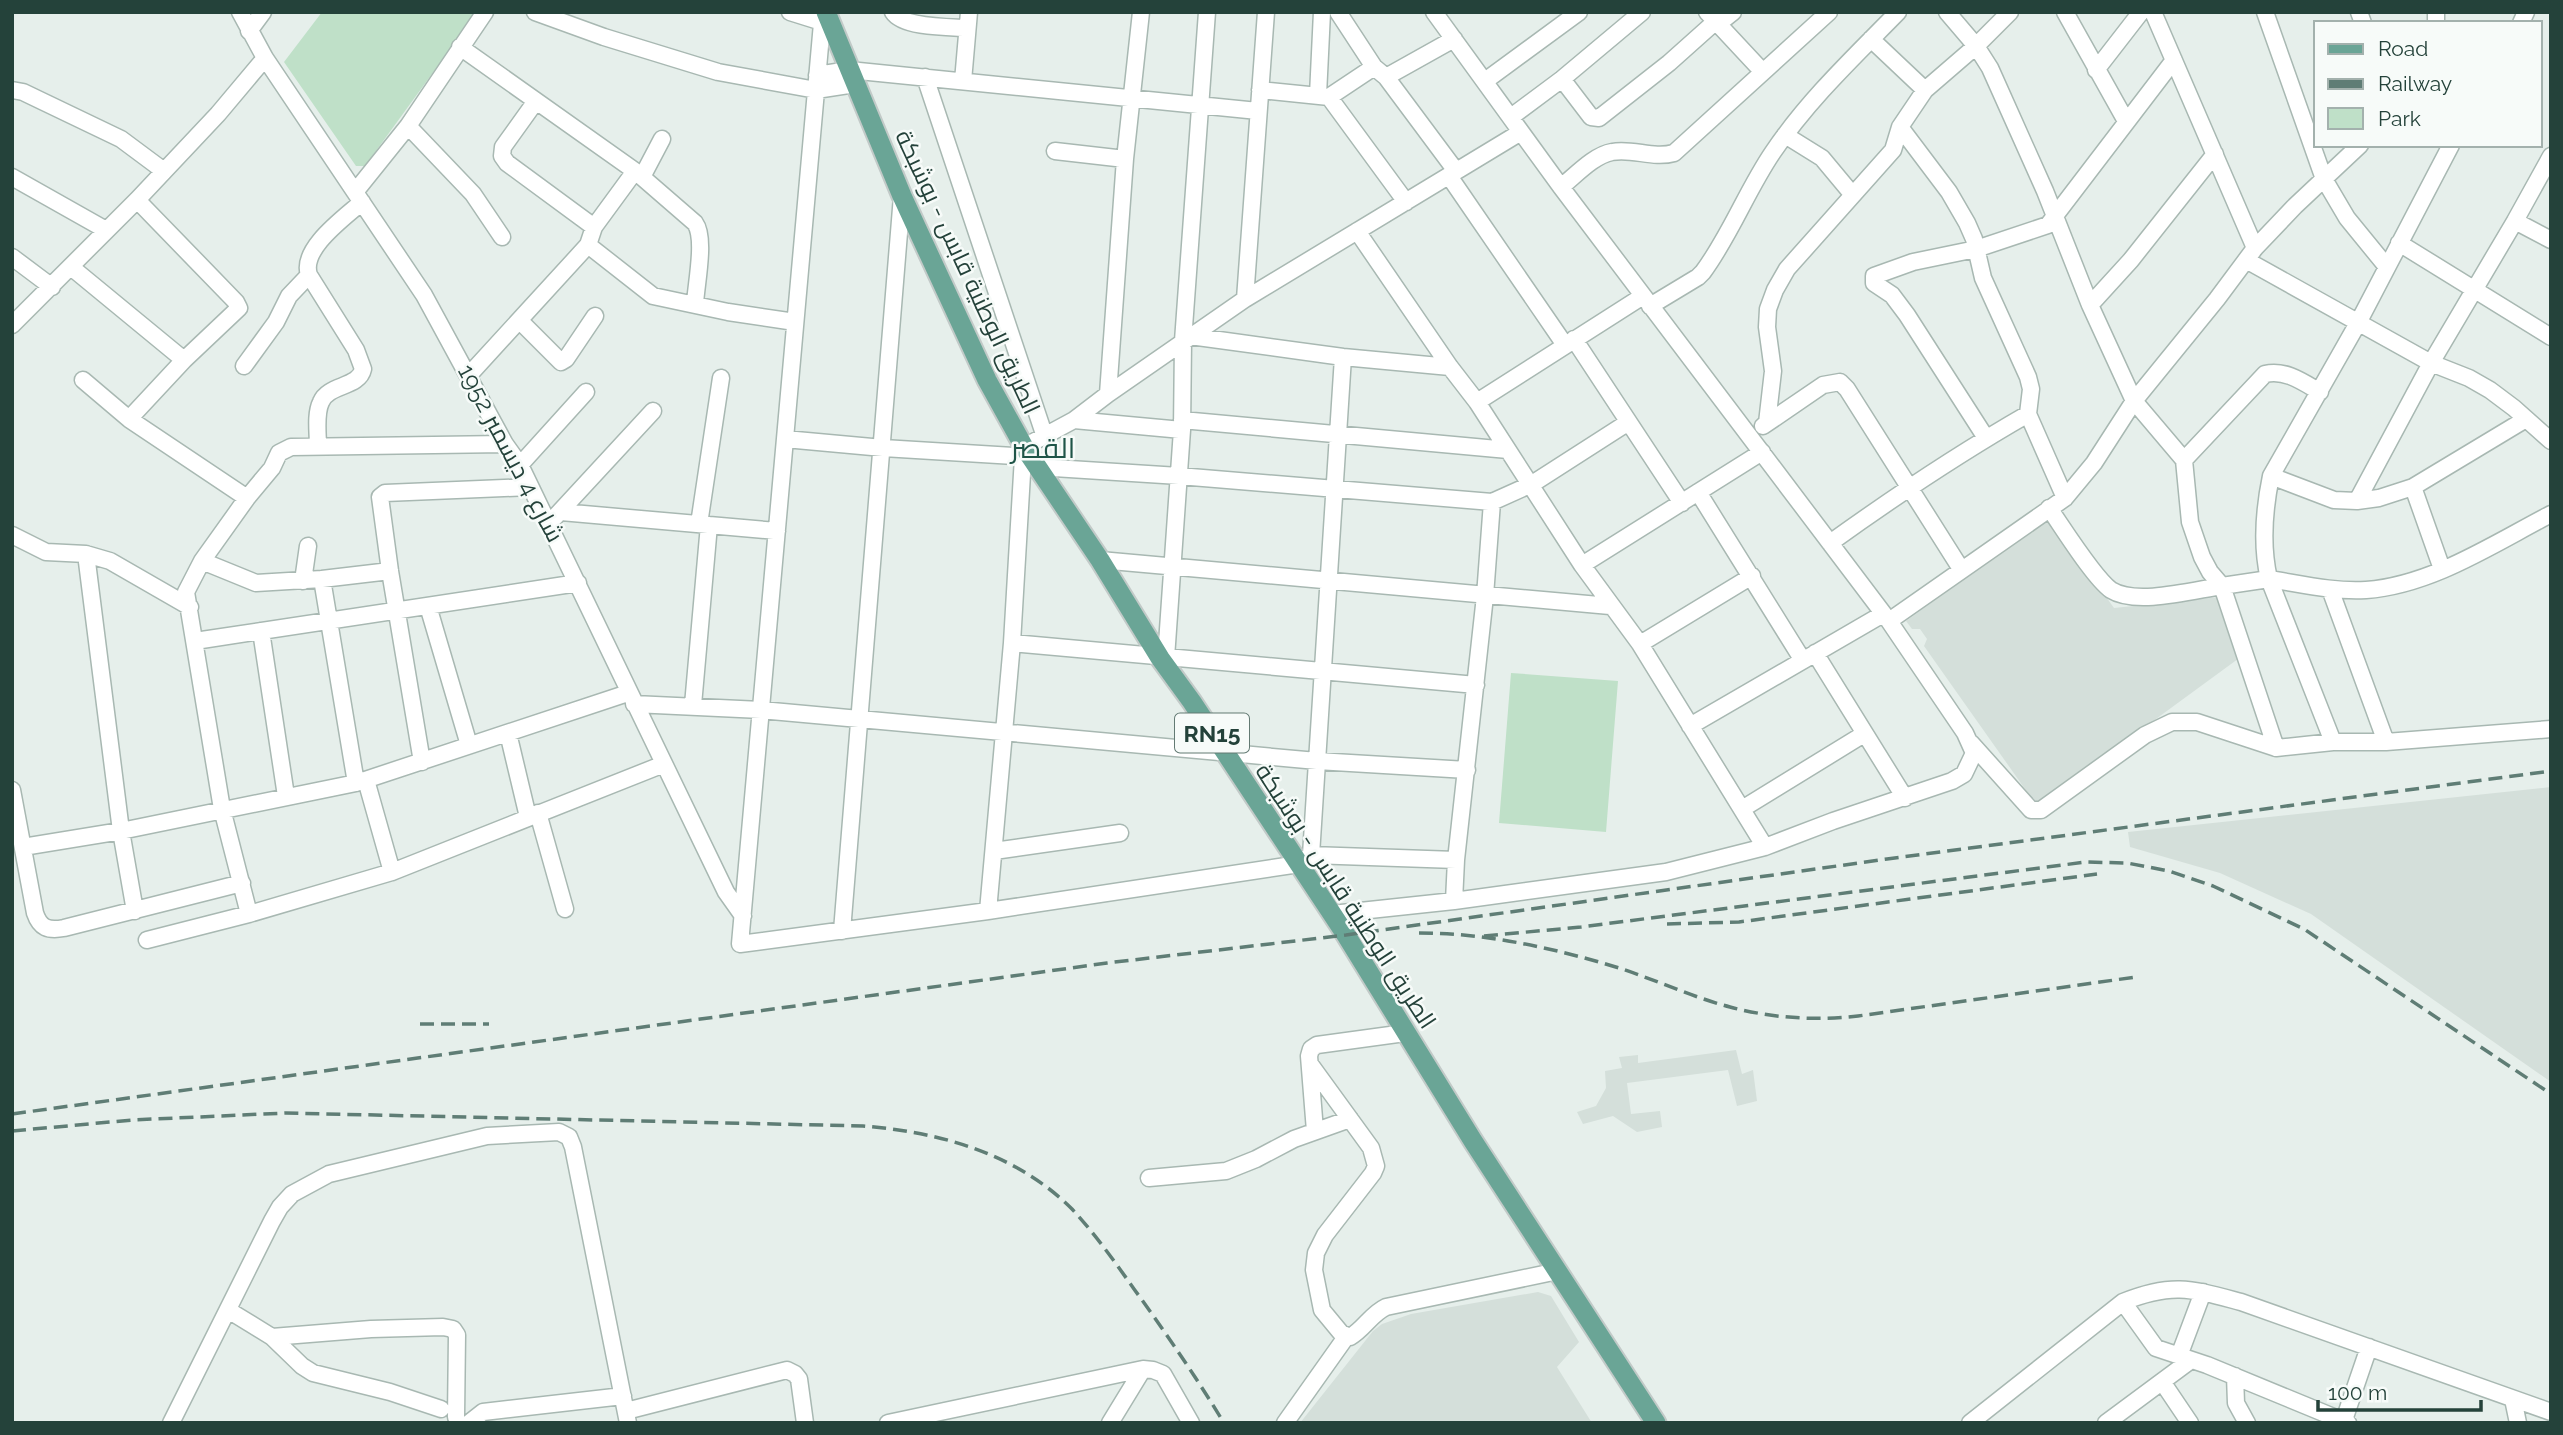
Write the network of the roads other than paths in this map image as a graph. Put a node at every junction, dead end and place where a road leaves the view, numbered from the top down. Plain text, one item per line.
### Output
1 (240, 12) edge
2 (263, 12) edge
3 (485, 12) edge
4 (535, 12) edge
5 (790, 12) edge
6 (893, 12) edge
7 (1141, 12) edge
8 (1208, 12) edge
9 (1266, 12) edge
10 (1322, 12) edge
11 (1338, 12) edge
12 (1434, 12) edge
13 (1579, 12) edge
14 (1642, 12) edge
15 (1733, 12) edge
16 (1829, 12) edge
17 (1898, 12) edge
18 (1947, 12) edge
19 (2010, 12) edge
20 (2065, 12) edge
21 (2141, 12) edge
22 (2153, 12) edge
23 (2266, 12) edge
24 (824, 16) edge
25 (1714, 19) edge
26 (968, 20) edge
27 (249, 31) junction
28 (1454, 39) junction
29 (1871, 39) junction
30 (1976, 46) junction
31 (460, 47) junction
32 (265, 58) junction
33 (2174, 60) junction
34 (2096, 70) junction
35 (1762, 71) junction
36 (1380, 72) junction
37 (852, 77) junction
38 (925, 77) junction
39 (1562, 79) junction
40 (963, 81) junction
41 (1485, 81) junction
42 (816, 82) junction
43 (12, 90) edge
44 (1260, 90) junction
45 (1925, 90) junction
46 (1323, 96) junction
47 (1131, 99) junction
48 (536, 101) junction
49 (1200, 106) junction
50 (1258, 111) junction
51 (1511, 117) junction
52 (2126, 121) junction
53 (408, 126) junction
54 (1900, 127) junction
55 (1521, 132) junction
56 (1785, 135) junction
57 (662, 139) dead end
58 (2358, 147) edge
59 (2450, 147) edge
60 (1055, 151) dead end
61 (2215, 154) junction
62 (2551, 156) edge
63 (1125, 159) junction
64 (164, 171) junction
65 (1453, 173) junction
66 (638, 174) junction
67 (12, 177) edge
68 (2324, 179) junction
69 (2545, 181) edge
70 (1561, 187) junction
71 (1852, 194) junction
72 (902, 196) junction
73 (358, 197) junction
74 (137, 200) junction
75 (1406, 202) junction
76 (2055, 215) junction
77 (2515, 221) junction
78 (594, 227) junction
79 (106, 230) junction
80 (1357, 231) junction
81 (502, 237) dead end
82 (2551, 240) edge
83 (2399, 243) junction
84 (588, 245) junction
85 (1976, 249) junction
86 (2251, 254) junction
87 (12, 257) edge
88 (71, 267) junction
89 (2386, 267) junction
90 (309, 275) junction
91 (52, 287) junction
92 (2476, 289) junction
93 (1245, 299) junction
94 (1647, 301) junction
95 (695, 304) junction
96 (2091, 305) junction
97 (596, 316) dead end
98 (520, 321) junction
99 (795, 322) junction
100 (2358, 323) junction
101 (12, 324) edge
102 (2551, 337) edge
103 (1187, 339) junction
104 (1570, 342) junction
105 (1343, 356) junction
106 (184, 360) junction
107 (2431, 363) junction
108 (244, 366) dead end
109 (1450, 367) junction
110 (469, 375) junction
111 (721, 378) dead end
112 (83, 380) dead end
113 (586, 392) dead end
114 (2320, 392) junction
115 (1108, 394) junction
116 (2134, 401) junction
117 (1477, 402) junction
118 (653, 411) dead end
119 (2028, 414) junction
120 (129, 419) junction
121 (2526, 419) junction
122 (1073, 420) junction
123 (1627, 423) junction
124 (1767, 423) junction
125 (1182, 425) junction
126 (1337, 434) junction
127 (1045, 437) junction
128 (1751, 437) junction
129 (1986, 438) junction
130 (785, 439) junction
131 (2551, 441) edge
132 (505, 443) junction
133 (318, 447) junction
134 (883, 448) junction
135 (1508, 450) junction
136 (1762, 452) junction
137 (1029, 457) junction
138 (2184, 460) junction
139 (520, 465) junction
140 (1179, 476) junction
141 (2272, 476) junction
142 (1532, 484) junction
143 (530, 487) junction
144 (2413, 487) junction
145 (1910, 488) junction
146 (1334, 490) junction
147 (1698, 492) junction
148 (247, 498) junction
149 (2065, 498) junction
150 (2357, 501) junction
151 (1492, 502) junction
152 (1682, 503) junction
153 (2049, 508) junction
154 (2551, 514) edge
155 (555, 517) junction
156 (704, 524) junction
157 (777, 531) junction
158 (12, 535) edge
159 (1830, 543) junction
160 (308, 546) dead end
161 (86, 554) junction
162 (1100, 560) junction
163 (202, 562) junction
164 (1582, 565) junction
165 (1171, 566) junction
166 (1961, 569) junction
167 (2442, 569) junction
168 (390, 571) junction
169 (1752, 576) junction
170 (321, 579) junction
171 (2269, 579) junction
172 (303, 580) junction
173 (1330, 582) junction
174 (578, 583) junction
175 (2222, 586) junction
176 (2330, 589) junction
177 (1485, 596) junction
178 (428, 606) junction
179 (1611, 606) junction
180 (190, 607) junction
181 (397, 611) junction
182 (1886, 617) junction
183 (328, 621) junction
184 (261, 631) junction
185 (195, 641) junction
186 (1012, 643) junction
187 (1640, 644) junction
188 (1808, 656) junction
189 (1163, 658) junction
190 (1323, 672) junction
191 (1476, 685) junction
192 (631, 698) junction
193 (693, 705) junction
194 (761, 710) junction
195 (859, 719) junction
196 (1690, 726) junction
197 (2551, 729) edge
198 (1004, 731) junction
199 (508, 733) junction
200 (1864, 734) junction
201 (2333, 742) junction
202 (2386, 742) junction
203 (1971, 743) junction
204 (469, 746) junction
205 (2276, 748) junction
206 (1224, 752) junction
207 (1317, 761) junction
208 (422, 762) junction
209 (664, 764) junction
210 (1467, 770) junction
211 (361, 781) junction
212 (12, 790) edge
213 (286, 796) junction
214 (1905, 798) junction
215 (222, 809) junction
216 (1742, 809) junction
217 (533, 815) junction
218 (121, 831) junction
219 (1120, 833) dead end
220 (1765, 847) junction
221 (23, 848) junction
222 (993, 851) junction
223 (1305, 860) junction
224 (1456, 860) junction
225 (392, 872) junction
226 (242, 883) junction
227 (1454, 901) junction
228 (565, 909) dead end
229 (135, 911) junction
230 (988, 911) junction
231 (249, 914) junction
232 (1332, 914) junction
233 (743, 916) junction
234 (842, 931) junction
235 (147, 940) dead end
236 (1405, 1032) junction
237 (1310, 1064) junction
238 (1350, 1119) junction
239 (1315, 1132) junction
240 (1149, 1178) dead end
241 (1558, 1270) junction
242 (2203, 1292) junction
243 (2123, 1301) junction
244 (228, 1310) junction
245 (272, 1337) junction
246 (1346, 1337) junction
247 (2370, 1348) junction
248 (2185, 1358) junction
249 (1143, 1369) junction
250 (2235, 1376) junction
251 (2162, 1382) junction
252 (2513, 1399) junction
253 (625, 1410) edge
254 (2551, 1412) edge
255 (438, 1416) edge
256 (1990, 1417) edge
257 (464, 1421) edge
258 (2345, 1422) edge
259 (171, 1423) edge
260 (805, 1423) edge
261 (888, 1423) edge
262 (1110, 1423) edge
263 (1191, 1423) edge
264 (1285, 1423) edge
265 (1656, 1423) edge
266 (1970, 1423) edge
267 (2106, 1423) edge
268 (2190, 1423) edge
269 (2247, 1423) edge
270 (2518, 1423) edge

1 - 27 street, شارع 4 ديسمبر 1952
2 - 27 street
3 - 31 street
4 - 42 street
5 - 24 street
6 - 26 street
7 - 47 street
8 - 49 street
9 - 44 street
10 - 46 street
11 - 36 street
12 - 28 street
13 - 41 street
14 - 39 street
15 - 25 street
16 - 35 street
17 - 29 street
18 - 30 street
19 - 30 street
20 - 34 street
21 - 34 street
22 - 33 street
23 - 68 street
24 - 37 main road, الطريق الوطنية قابس - بوشبكة / RN15
24 - 42 street
25 - 35 street
25 - 39 street
26 - 40 street
27 - 32 street, شارع 4 ديسمبر 1952
28 - 36 street
28 - 41 street
29 - 45 street
29 - 56 street
30 - 45 street
30 - 76 street
31 - 48 street
31 - 53 street
32 - 64 street
32 - 73 street, شارع 4 ديسمبر 1952
33 - 52 street
33 - 61 street
34 - 52 street
35 - 70 street
36 - 46 street
36 - 65 street
37 - 38 street
37 - 42 street
37 - 72 main road, الطريق الوطنية قابس - بوشبكة / RN15
38 - 40 street
38 - 127 street
39 - 51 street
40 - 47 street
41 - 51 street
42 - 99 street
43 - 64 street
44 - 46 street
44 - 50 street
45 - 54 street
46 - 75 street
47 - 49 street
47 - 63 street
48 - 66 street
48 - 78 street
49 - 50 street
49 - 103 street
50 - 93 street
51 - 55 street
52 - 76 street
53 - 73 street
53 - 81 street
54 - 71 street
54 - 85 street
55 - 65 street
55 - 70 street
56 - 71 street
56 - 94 street
57 - 66 street
58 - 68 street
59 - 83 street
60 - 63 street
61 - 86 street
61 - 96 street
62 - 69 street
63 - 115 street
64 - 74 street
65 - 75 street
65 - 104 street
66 - 78 street
66 - 95 street
67 - 79 street
68 - 86 street
68 - 89 street
69 - 77 street
70 - 94 street
71 - 124 street
72 - 134 street
72 - 137 main road, الطريق الوطنية قابس - بوشبكة / RN15
73 - 90 street
73 - 110 street, شارع 4 ديسمبر 1952
74 - 79 street
74 - 106 street
75 - 80 street
76 - 85 street
76 - 96 street
77 - 82 street
77 - 92 street
78 - 84 street
79 - 88 street
80 - 93 street
80 - 109 street
83 - 89 street
83 - 92 street
84 - 95 street
84 - 98 street
85 - 119 street
85 - 129 street
86 - 100 street
86 - 116 street
87 - 91 street
88 - 91 street
88 - 106 street
89 - 100 street
90 - 108 street
90 - 133 street
91 - 101 street
92 - 102 street
92 - 107 street
93 - 103 street
94 - 104 street
94 - 128 street
95 - 99 street
96 - 116 street
97 - 98 street
98 - 110 street
99 - 130 street
100 - 107 street
100 - 114 street
103 - 105 street
103 - 115 street
103 - 125 street
104 - 117 street
104 - 123 street
105 - 109 street
105 - 126 street
106 - 120 street
107 - 121 street
107 - 150 street
109 - 117 street
110 - 132 street, شارع 4 ديسمبر 1952
111 - 156 street
112 - 120 street
113 - 139 street
114 - 138 street
114 - 141 street
115 - 122 street
116 - 138 street
116 - 149 street
117 - 135 street
118 - 155 street
119 - 129 street
119 - 149 street
120 - 148 street
121 - 131 street
121 - 144 street
122 - 125 street
122 - 127 street
123 - 142 street
123 - 152 street
124 - 128 street
124 - 145 street
125 - 126 street
125 - 140 street
126 - 135 street
126 - 146 street
127 - 137 street
128 - 136 street
129 - 145 street
130 - 134 street
130 - 157 street
132 - 133 street
132 - 139 street, شارع 4 ديسمبر 1952
133 - 148 street
134 - 137 street
134 - 195 street
135 - 142 street
136 - 147 street
136 - 159 street
137 - 140 street
137 - 162 main road, الطريق الوطنية قابس - بوشبكة / RN15
137 - 186 street
138 - 175 street
139 - 143 street, شارع 4 ديسمبر 1952
140 - 146 street
140 - 165 street
141 - 150 street
141 - 171 street
142 - 151 street
142 - 164 street
143 - 155 street, شارع 4 ديسمبر 1952
143 - 168 street
144 - 150 street
144 - 167 street
145 - 159 street
145 - 166 street
146 - 151 street
146 - 173 street
147 - 152 street
147 - 169 street
148 - 163 street
149 - 153 street
151 - 177 street
152 - 164 street
153 - 166 street
153 - 175 street
154 - 167 street
155 - 156 street
155 - 174 street, شارع 4 ديسمبر 1952
156 - 157 street
156 - 193 street
157 - 194 street
158 - 161 street
159 - 182 street
160 - 172 street
161 - 180 street
161 - 218 street
162 - 165 street
162 - 189 main road, الطريق الوطنية قابس - بوشبكة / RN15
163 - 172 street
163 - 180 street
164 - 179 street
165 - 173 street
165 - 189 street
166 - 182 street
167 - 176 street
168 - 170 street
168 - 181 street
169 - 187 street
169 - 188 street
170 - 172 street
170 - 183 street
171 - 175 street
171 - 176 street
171 - 201 street
173 - 177 street
173 - 190 street
174 - 178 street
174 - 192 street, شارع 4 ديسمبر 1952
175 - 205 street
176 - 202 street
177 - 179 street
177 - 191 street
178 - 181 street
178 - 204 street
179 - 187 street
180 - 185 street
181 - 183 street
181 - 208 street
182 - 188 street
182 - 203 street
183 - 184 street
183 - 211 street
184 - 185 street
184 - 213 street
185 - 215 street
186 - 189 street
186 - 198 street
187 - 196 street
188 - 196 street
188 - 200 street
189 - 190 street
189 - 206 main road, الطريق الوطنية قابس - بوشبكة / RN15
190 - 191 street
190 - 207 street
191 - 210 street
192 - 193 street
192 - 199 street
192 - 209 street, شارع 4 ديسمبر 1952
193 - 194 street
194 - 195 street
194 - 233 street
195 - 198 street
195 - 234 street
196 - 216 street
197 - 202 street
198 - 206 street
198 - 222 street
199 - 204 street
199 - 217 street
200 - 214 street
200 - 216 street
201 - 202 street
201 - 205 street
203 - 205 street
203 - 214 street
204 - 208 street
206 - 207 street
206 - 223 main road, الطريق الوطنية قابس - بوشبكة / RN15
207 - 210 street
207 - 223 street
208 - 211 street
209 - 217 street
209 - 233 street, شارع 4 ديسمبر 1952
210 - 224 street
211 - 213 street
211 - 225 street
212 - 221 street
213 - 215 street
214 - 220 street
215 - 218 street
215 - 226 street
216 - 220 street
217 - 225 street
217 - 228 street
218 - 221 street
218 - 229 street
219 - 222 street
220 - 227 street
221 - 229 street
222 - 230 street
223 - 224 street
223 - 230 street
223 - 232 main road, الطريق الوطنية قابس - بوشبكة / RN15
224 - 227 street
225 - 231 street
226 - 229 street
226 - 231 street
227 - 232 street
230 - 234 street
231 - 235 street
232 - 236 main road, الطريق الوطنية قابس - بوشبكة / RN15
233 - 234 street
236 - 237 street
236 - 241 main road, الطريق الوطنية قابس - بوشبكة / RN15
237 - 238 street
237 - 239 street
238 - 239 street
238 - 246 street
239 - 240 street
241 - 246 street
241 - 265 main road, الطريق الوطنية قابس - بوشبكة / RN15
242 - 243 street
242 - 247 street
242 - 248 street
243 - 248 street
243 - 256 street
244 - 245 street
244 - 253 street
244 - 259 street
245 - 255 street
245 - 257 street
246 - 264 street
247 - 252 street
247 - 258 street
248 - 250 street
248 - 251 street
249 - 261 street
249 - 262 street
249 - 263 street
250 - 258 street
250 - 269 street
251 - 267 street
251 - 268 street
252 - 254 street
252 - 270 street
253 - 257 street
253 - 260 street
255 - 257 street
256 - 266 street

